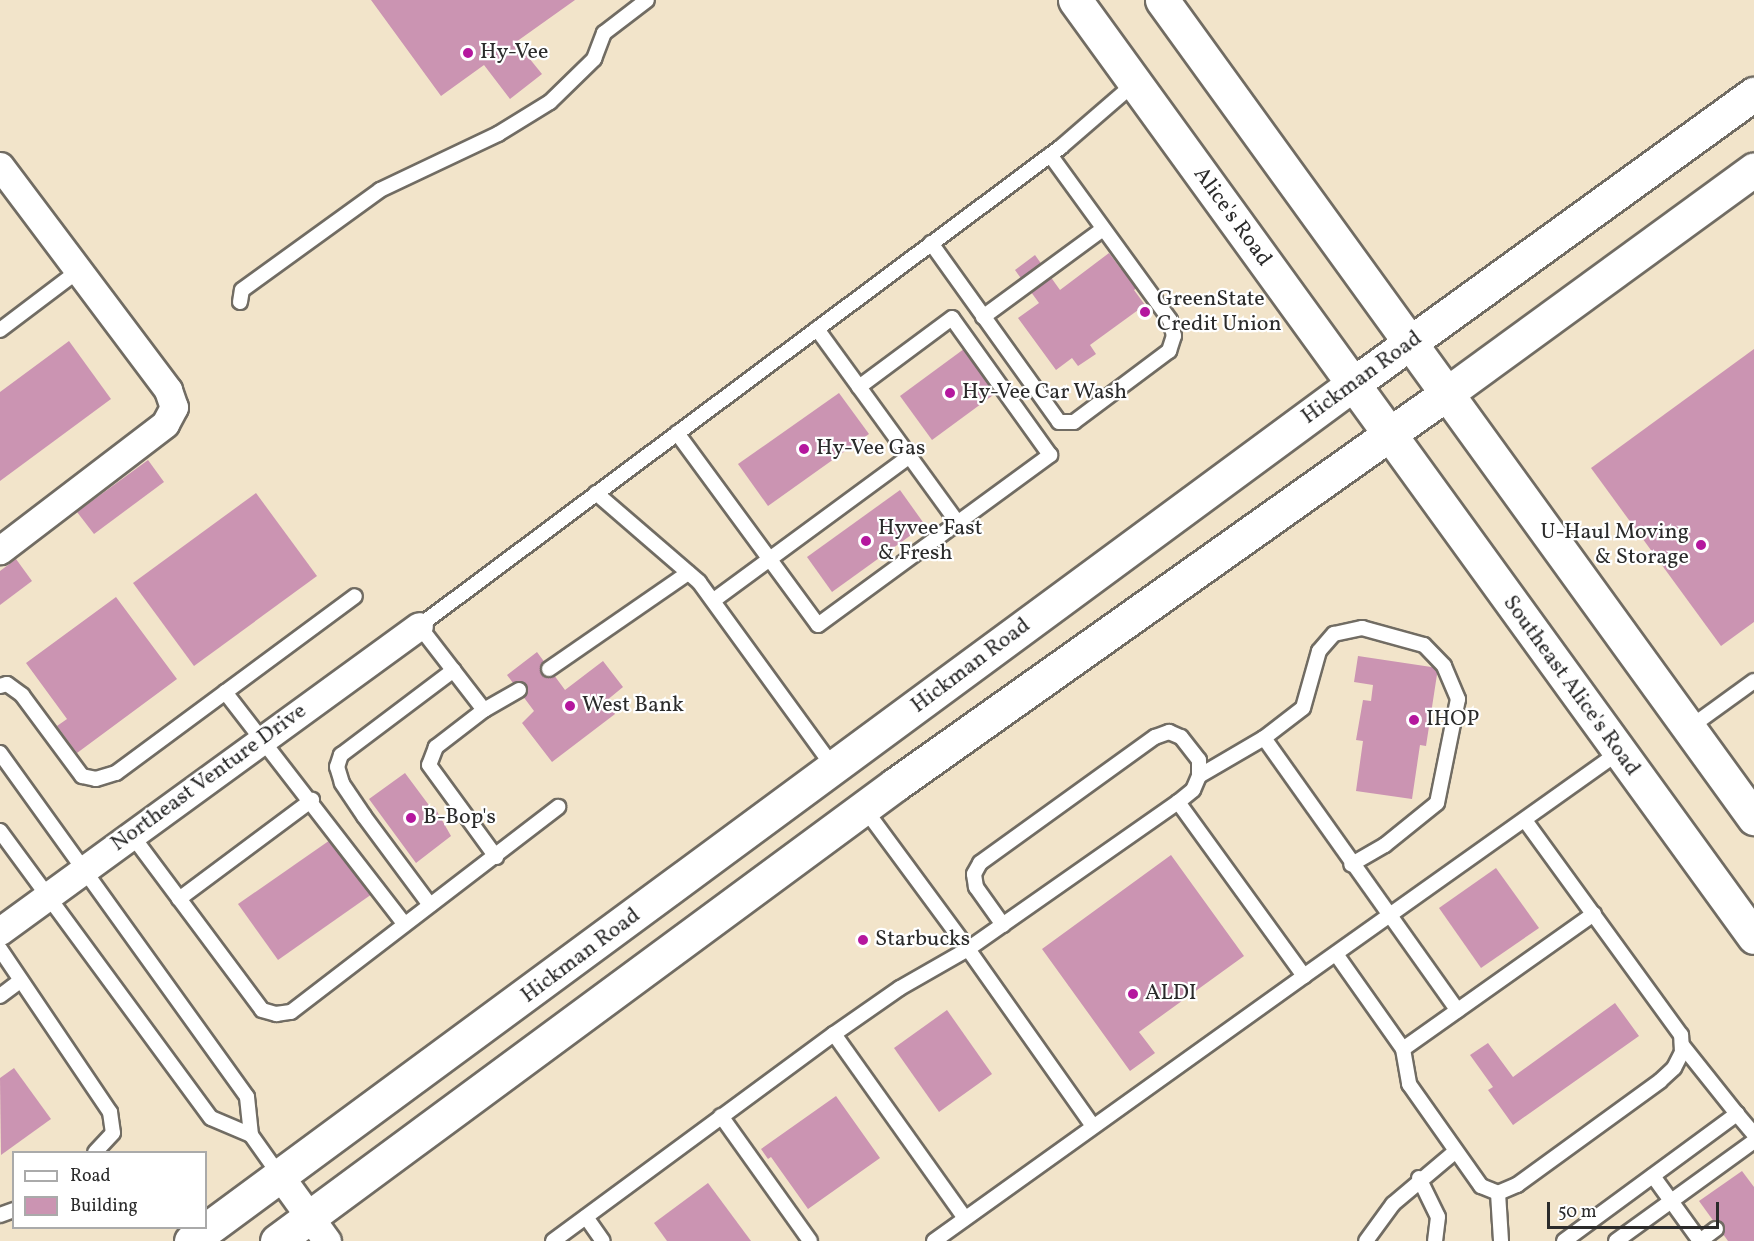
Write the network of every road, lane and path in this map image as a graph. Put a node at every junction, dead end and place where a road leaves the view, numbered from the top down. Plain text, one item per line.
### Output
1 (647, 0) edge
2 (1075, 0) edge
3 (1162, 0) edge
4 (1135, 83) junction
5 (1754, 94) edge
6 (1050, 155) junction
7 (0, 166) edge
8 (1754, 169) edge
9 (1103, 229) junction
10 (931, 243) junction
11 (78, 271) junction
12 (240, 302) dead end
13 (983, 317) junction
14 (816, 329) junction
15 (0, 330) edge
16 (1410, 344) junction
17 (1353, 384) junction
18 (859, 387) junction
19 (1446, 394) junction
20 (677, 433) junction
21 (1389, 434) junction
22 (909, 457) junction
23 (596, 493) junction
24 (958, 523) junction
25 (0, 550) edge
26 (770, 559) junction
27 (688, 573) junction
28 (355, 596) dead end
29 (714, 600) junction
30 (419, 626) junction
31 (549, 669) dead end
32 (454, 670) junction
33 (1754, 681) edge
34 (0, 686) edge
35 (519, 690) dead end
36 (225, 692) junction
37 (484, 710) junction
38 (1689, 728) junction
39 (1264, 738) junction
40 (262, 740) junction
41 (1619, 752) junction
42 (0, 753) edge
43 (834, 768) junction
44 (1199, 776) junction
45 (312, 800) junction
46 (1178, 802) junction
47 (558, 807) dead end
48 (863, 808) junction
49 (1754, 818) edge
50 (1525, 820) junction
51 (0, 831) edge
52 (131, 834) junction
53 (496, 857) junction
54 (1351, 865) junction
55 (82, 870) junction
56 (48, 895) junction
57 (179, 899) junction
58 (430, 904) junction
59 (1594, 914) junction
60 (1388, 916) junction
61 (404, 924) junction
62 (1003, 925) junction
63 (0, 931) edge
64 (1754, 937) edge
65 (0, 949) edge
66 (968, 949) junction
67 (1336, 954) junction
68 (1304, 976) junction
69 (21, 980) junction
70 (0, 996) edge
71 (1458, 1010) junction
72 (834, 1034) junction
73 (1682, 1045) junction
74 (1403, 1049) junction
75 (1737, 1114) junction
76 (721, 1116) junction
77 (1093, 1126) junction
78 (1754, 1134) edge
79 (251, 1135) junction
80 (1754, 1141) edge
81 (96, 1151) edge
82 (1456, 1151) junction
83 (280, 1176) junction
84 (1653, 1176) junction
85 (1419, 1178) junction
86 (1498, 1193) junction
87 (1671, 1200) junction
88 (585, 1217) junction
89 (965, 1218) junction
90 (318, 1229) edge
91 (1716, 1229) dead end
92 (191, 1241) edge
93 (277, 1241) edge
94 (554, 1241) edge
95 (603, 1241) edge
96 (810, 1241) edge
97 (934, 1241) edge
98 (1366, 1241) edge
99 (1436, 1241) edge
100 (1502, 1241) edge
101 (1564, 1241) edge
102 (1616, 1241) edge
103 (1700, 1241) edge

1 - 12 lane
2 - 4 main road, Alice's Road
3 - 16 main road
4 - 6 lane
4 - 17 main road, Alice's Road
5 - 16 main road, Hickman Road
6 - 9 lane
6 - 10 lane
7 - 11 street
8 - 19 main road
9 - 13 lane
9 - 13 lane
10 - 13 lane
10 - 14 lane
11 - 15 lane
11 - 25 street
14 - 18 lane
14 - 20 lane
16 - 17 main road, Hickman Road
16 - 19 main road
17 - 21 main road, Alice's Road
17 - 43 main road, Hickman Road
18 - 22 lane
18 - 24 lane
19 - 21 main road
19 - 38 main road
20 - 23 lane
20 - 26 lane
21 - 41 main road, Southeast Alice's Road
21 - 48 main road
22 - 24 lane
22 - 26 lane
23 - 27 lane
23 - 30 lane
24 - 26 lane
26 - 29 lane
27 - 29 lane
27 - 31 lane
28 - 36 lane
29 - 43 lane
30 - 32 lane
30 - 40 street, Northeast Venture Drive
32 - 37 lane
32 - 58 lane
33 - 38 lane
34 - 36 lane
35 - 37 lane
36 - 40 lane
37 - 53 lane
38 - 49 main road
39 - 44 lane
39 - 54 lane
39 - 54 lane
40 - 45 lane
40 - 52 street, Northeast Venture Drive
41 - 50 lane
41 - 64 main road, Southeast Alice's Road
42 - 55 lane
43 - 83 main road, Hickman Road
44 - 46 lane
44 - 62 lane
45 - 57 lane
45 - 61 lane
46 - 62 lane
46 - 68 lane
47 - 53 lane
48 - 66 lane
48 - 90 main road
50 - 59 lane
50 - 60 lane
51 - 56 lane
52 - 55 street, Northeast Venture Drive
52 - 57 lane
53 - 58 lane
54 - 60 lane
55 - 56 street, Northeast Venture Drive
55 - 79 lane
56 - 63 street, Northeast Venture Drive
56 - 79 lane
57 - 61 lane
58 - 61 lane
59 - 71 lane
59 - 73 lane
60 - 67 lane
60 - 71 lane
62 - 66 lane
65 - 69 lane
66 - 72 lane
66 - 77 lane
67 - 68 lane
67 - 74 lane
68 - 77 lane
69 - 70 lane
69 - 81 lane
71 - 74 lane
72 - 76 lane
72 - 89 lane
73 - 75 lane
73 - 86 lane
74 - 82 lane
75 - 78 lane
75 - 84 lane
76 - 88 lane
76 - 96 lane
77 - 89 lane
79 - 83 lane
80 - 87 lane
82 - 85 lane
82 - 86 lane
83 - 90 street
83 - 92 main road, Hickman Road
84 - 87 lane
84 - 101 lane
85 - 98 lane
85 - 99 lane
86 - 100 lane
87 - 102 lane
87 - 103 lane
88 - 94 lane
88 - 95 lane
89 - 97 lane
90 - 93 main road
91 - 103 lane

